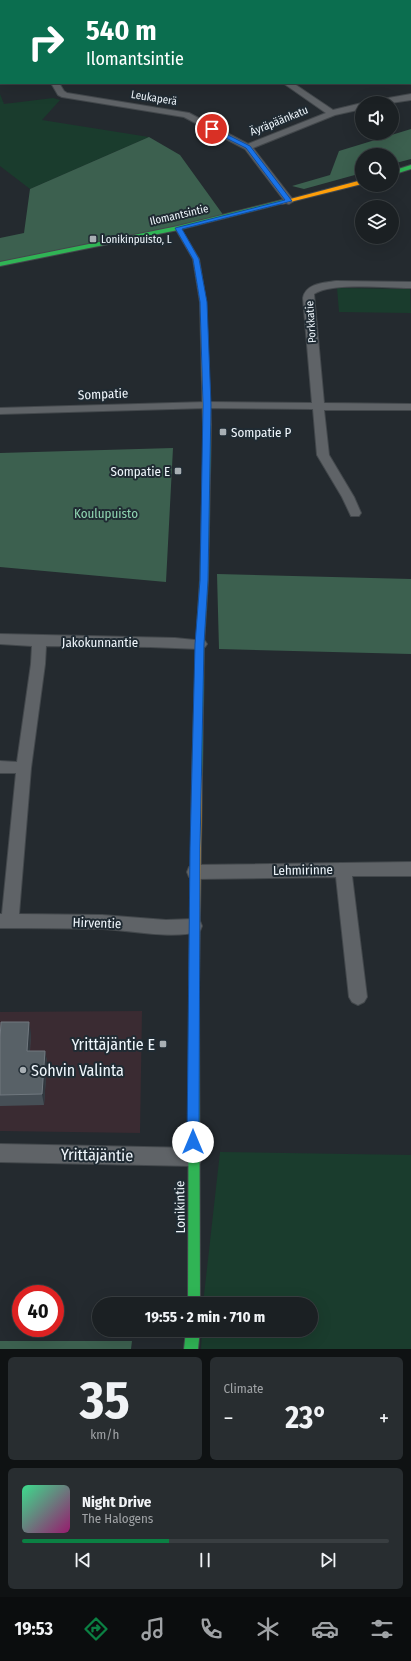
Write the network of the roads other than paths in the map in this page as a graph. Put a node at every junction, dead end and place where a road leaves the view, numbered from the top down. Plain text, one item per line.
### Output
1 (56, 84) edge
2 (288, 84) edge
3 (411, 97) edge
4 (399, 99) edge
5 (355, 108) edge
6 (332, 113) junction
7 (248, 147) junction
8 (411, 167) edge
9 (399, 171) edge
10 (355, 184) edge
11 (289, 201) junction
12 (178, 228) junction
13 (0, 264) edge
14 (411, 285) edge
15 (207, 405) junction
16 (317, 406) junction
17 (411, 407) edge
18 (0, 411) edge
19 (354, 513) dead end
20 (0, 639) edge
21 (39, 642) junction
22 (200, 644) junction
23 (0, 767) edge
24 (24, 768) junction
25 (411, 869) edge
26 (343, 870) junction
27 (195, 872) junction
28 (5, 921) edge
29 (194, 926) junction
30 (358, 997) dead end
31 (0, 1153) edge
32 (193, 1157) junction
33 (194, 1297) edge
34 (193, 1337) edge
35 (192, 1349) edge

1 - 7 street, Leukaperä
2 - 6 street
3 - 4 street
5 - 6 street, Äyräpäänkatu
6 - 7 street, Äyräpäänkatu
7 - 11 street, Äyräpäänkatu
8 - 9 street
10 - 11 street, Ilomantsintie
11 - 12 street, Ilomantsintie
12 - 13 street, Ilomantsintie
12 - 15 street, Lonikintie
14 - 16 street, Porkkatie
15 - 16 street
15 - 18 street, Sompatie
15 - 22 street, Lonikintie
16 - 17 street
16 - 19 street
20 - 21 street, Jakokunnantie
21 - 22 street, Jakokunnantie
21 - 24 street
22 - 27 street, Lonikintie
23 - 24 street
24 - 28 street
25 - 26 street, Lehmirinne
26 - 27 street, Lehmirinne
26 - 30 street
27 - 29 street, Lonikintie
28 - 29 street, Hirventie
29 - 32 street, Lonikintie
31 - 32 street, Yrittäjäntie
32 - 33 street, Lonikintie
34 - 35 street

